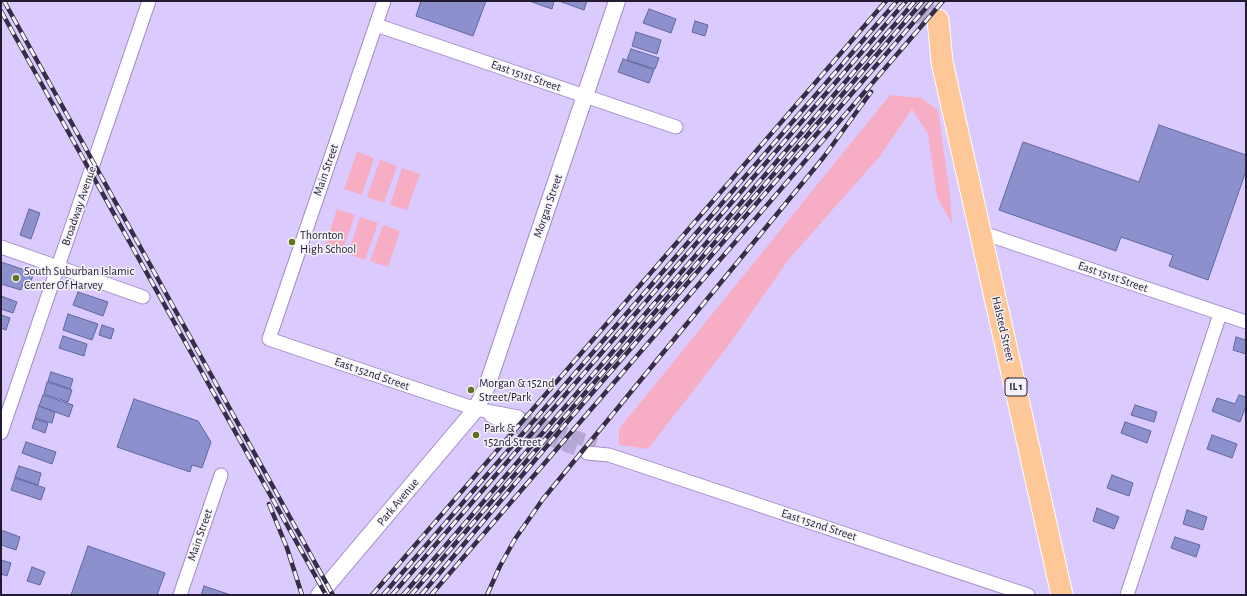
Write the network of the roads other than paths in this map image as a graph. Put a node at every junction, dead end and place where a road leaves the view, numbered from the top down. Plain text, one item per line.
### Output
1 (149, 1) edge
2 (384, 1) edge
3 (617, 1) edge
4 (376, 25) junction
5 (933, 25) tunnel mouth
6 (585, 96) junction
7 (676, 127) dead end
8 (980, 232) junction
9 (1, 247) edge
10 (58, 267) junction
11 (143, 297) dead end
12 (1220, 314) junction
13 (1246, 322) edge
14 (269, 339) joint
15 (476, 408) junction
16 (514, 421) tunnel mouth
17 (1, 433) edge
18 (591, 448) tunnel mouth
19 (221, 475) dead end
20 (180, 595) edge
21 (319, 595) edge
22 (1028, 595) edge
23 (1062, 595) edge
24 (1127, 595) edge

1 - 10 street, Broadway Avenue
2 - 4 street, Main Street
3 - 6 street, Morgan Street
4 - 6 street, East 151st Street
4 - 14 street, Main Street
5 - 8 main road, Halsted Street / IL 1
6 - 7 street, East 151st Street
6 - 15 street, Morgan Street
8 - 12 street, East 151st Street
8 - 23 main road, Halsted Street / IL 1
9 - 10 street
10 - 11 street
10 - 17 street, Broadway Avenue
12 - 13 street, East 151st Street
12 - 24 street
14 - 15 street, East 152nd Street
15 - 16 street, East 152nd Street
15 - 21 street, Park Avenue
18 - 22 street, East 152nd Street
19 - 20 street, Main Street

